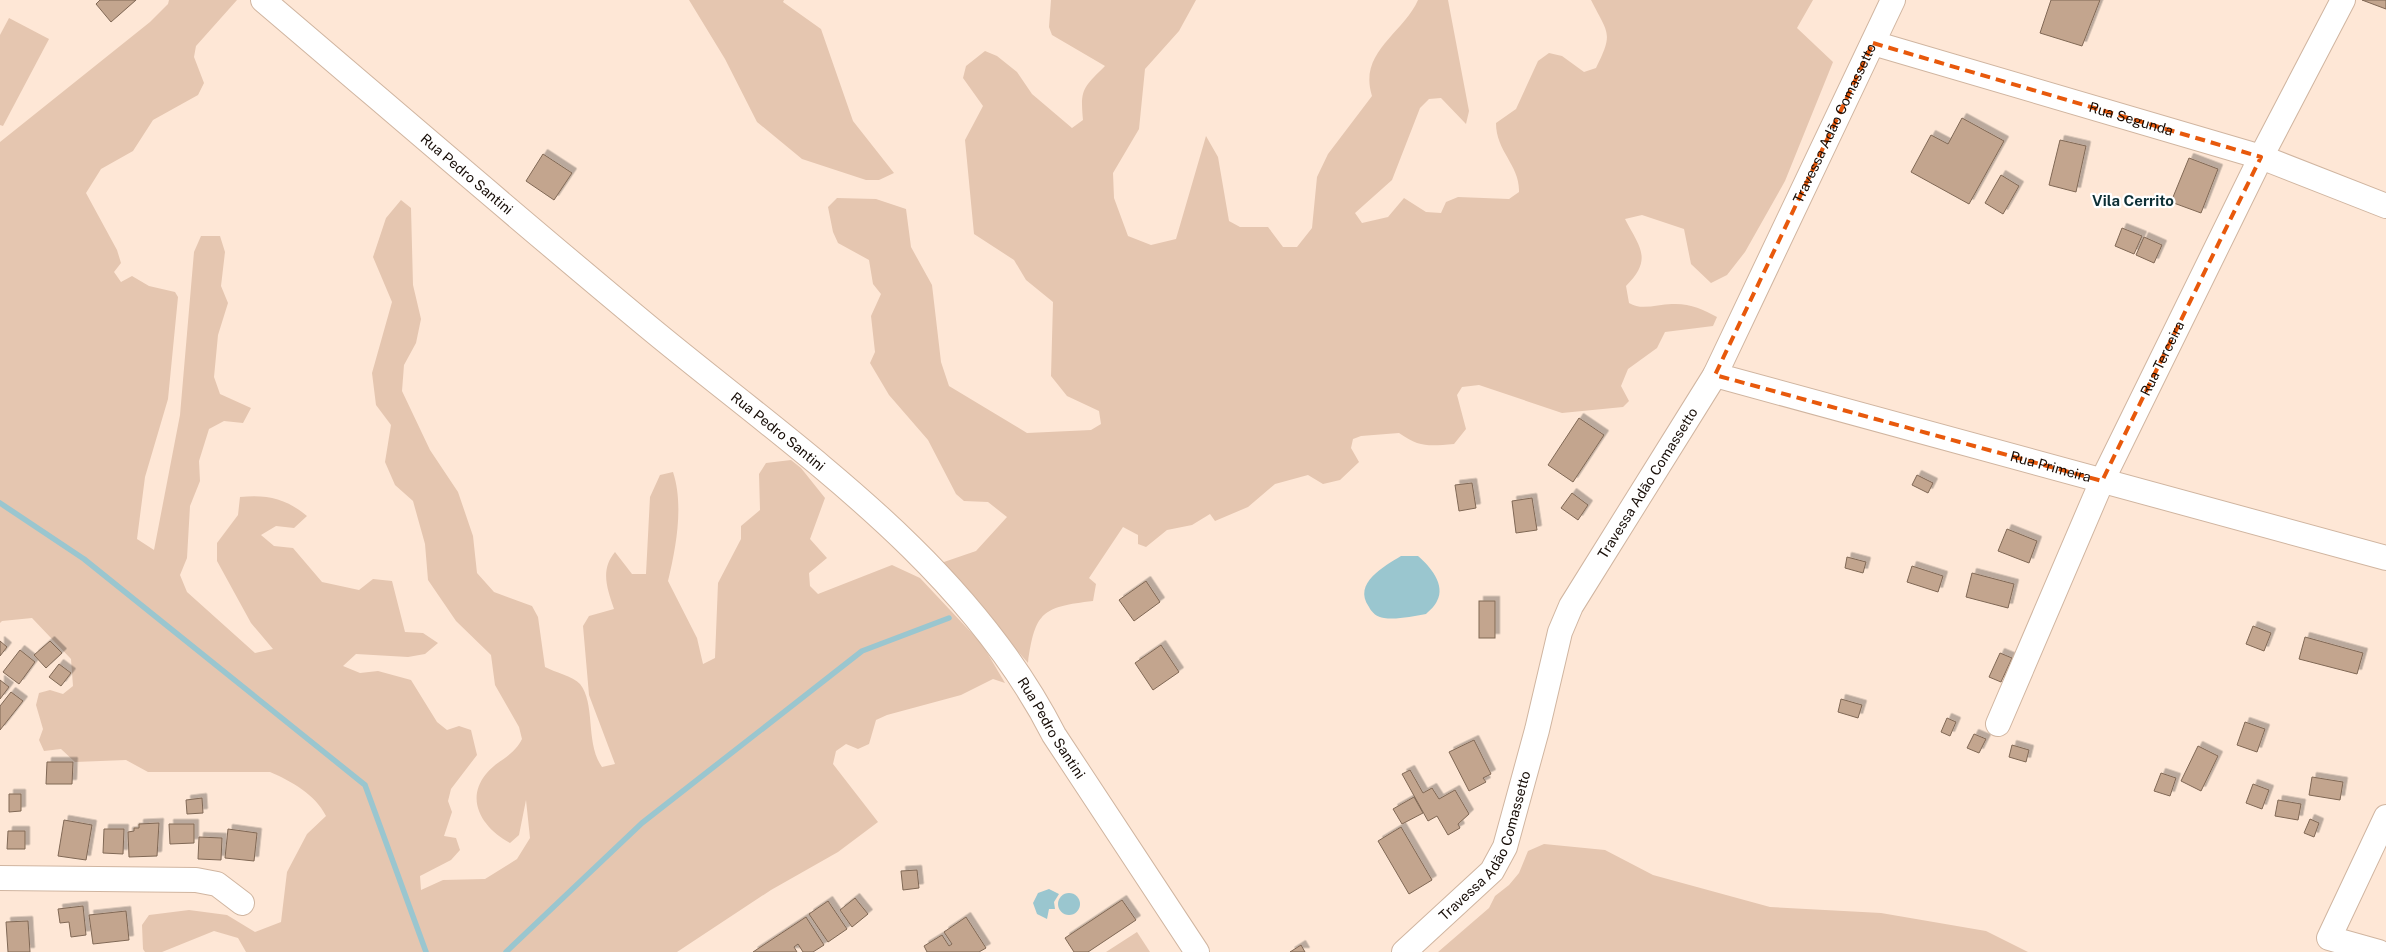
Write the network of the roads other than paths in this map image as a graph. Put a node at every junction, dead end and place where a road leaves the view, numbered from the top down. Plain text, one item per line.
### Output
1 (263, 0) edge
2 (1893, 0) edge
3 (2342, 0) edge
4 (1873, 43) junction
5 (2261, 158) junction
6 (2386, 206) edge
7 (1715, 375) junction
8 (2102, 481) junction
9 (2386, 558) edge
10 (1998, 724) dead end
11 (2386, 817) edge
12 (0, 878) edge
13 (242, 903) dead end
14 (1196, 952) edge
15 (1404, 952) edge
16 (2379, 952) edge

1 - 14 street, Rua Pedro Santini
2 - 4 street, Travessa Adão Comassetto
3 - 5 street, Rua Terceira
4 - 5 street, Rua Segunda
4 - 7 street, Travessa Adão Comassetto
5 - 6 street, Rua Segunda
5 - 8 street, Rua Terceira
7 - 8 street, Rua Primeira
7 - 15 street, Travessa Adão Comassetto
8 - 9 street, Rua Primeira
8 - 10 street, Rua Terceira
11 - 16 street
12 - 13 street

